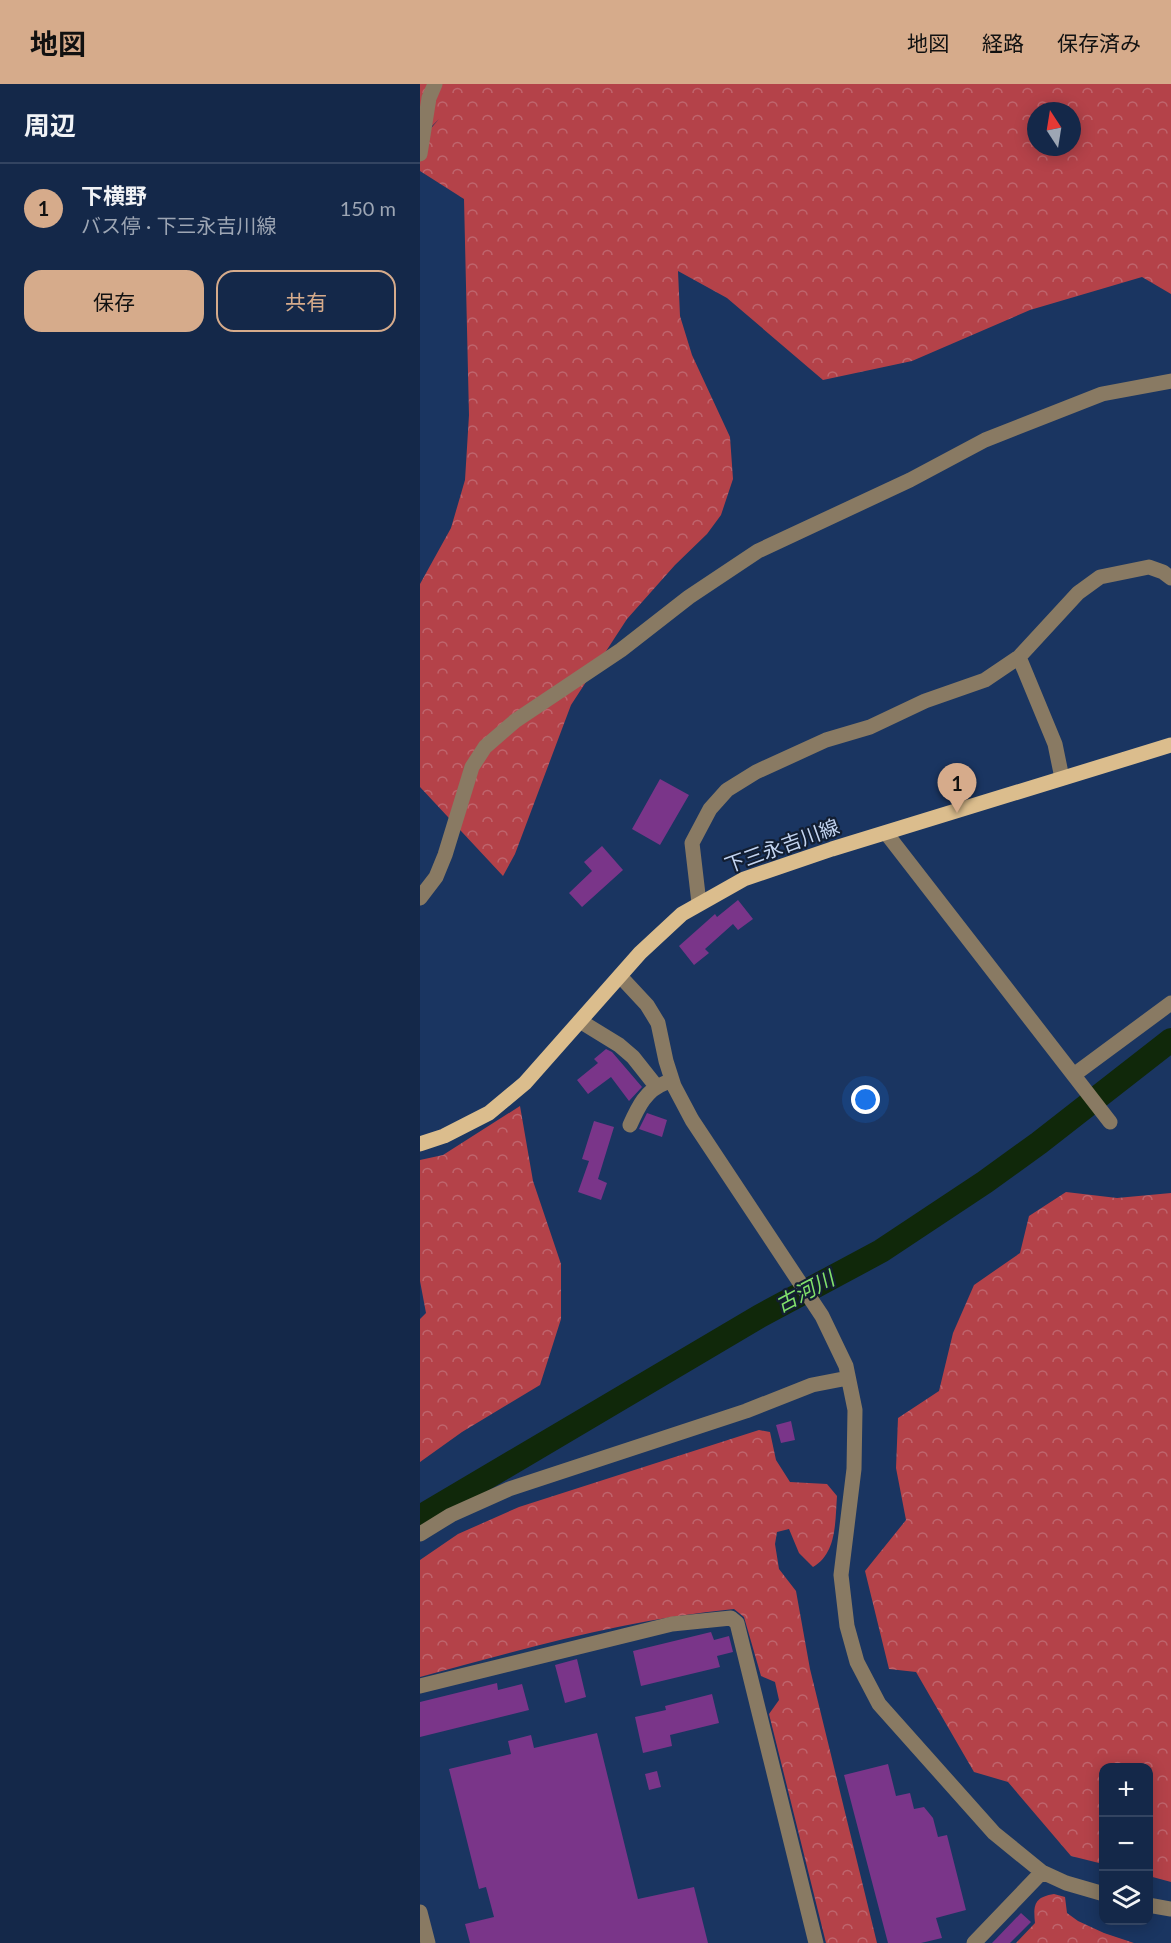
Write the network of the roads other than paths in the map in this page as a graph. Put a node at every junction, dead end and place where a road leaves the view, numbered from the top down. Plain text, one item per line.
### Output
1 (435, 84) edge
2 (420, 154) edge
3 (1171, 381) edge
4 (1171, 578) edge
5 (1019, 657) junction
6 (1171, 745) edge
7 (1062, 777) junction
8 (886, 832) junction
9 (420, 898) edge
10 (699, 903) junction
11 (620, 976) junction
12 (1171, 1004) edge
13 (580, 1021) junction
14 (1076, 1076) junction
15 (672, 1080) junction
16 (656, 1086) junction
17 (1110, 1122) dead end
18 (630, 1125) dead end
19 (420, 1144) edge
20 (848, 1378) junction
21 (420, 1534) edge
22 (420, 1686) edge
23 (1042, 1872) junction
24 (1099, 1893) edge
25 (1153, 1906) edge
26 (1171, 1909) edge
27 (420, 1912) edge
28 (428, 1943) edge
29 (816, 1943) edge
30 (974, 1943) edge

1 - 2 street
3 - 9 street
4 - 5 street
5 - 7 street
5 - 10 street
6 - 7 main road, 下三永吉川線
7 - 8 main road, 下三永吉川線
8 - 10 main road, 下三永吉川線
8 - 14 street
10 - 11 main road, 下三永吉川線
11 - 13 main road, 下三永吉川線
11 - 15 street
12 - 14 street
13 - 16 street
13 - 19 main road, 下三永吉川線
14 - 17 street
15 - 16 street
15 - 20 street
16 - 18 street
20 - 21 street
20 - 23 street
22 - 29 street
23 - 24 street
23 - 30 street
25 - 26 street
27 - 28 street

